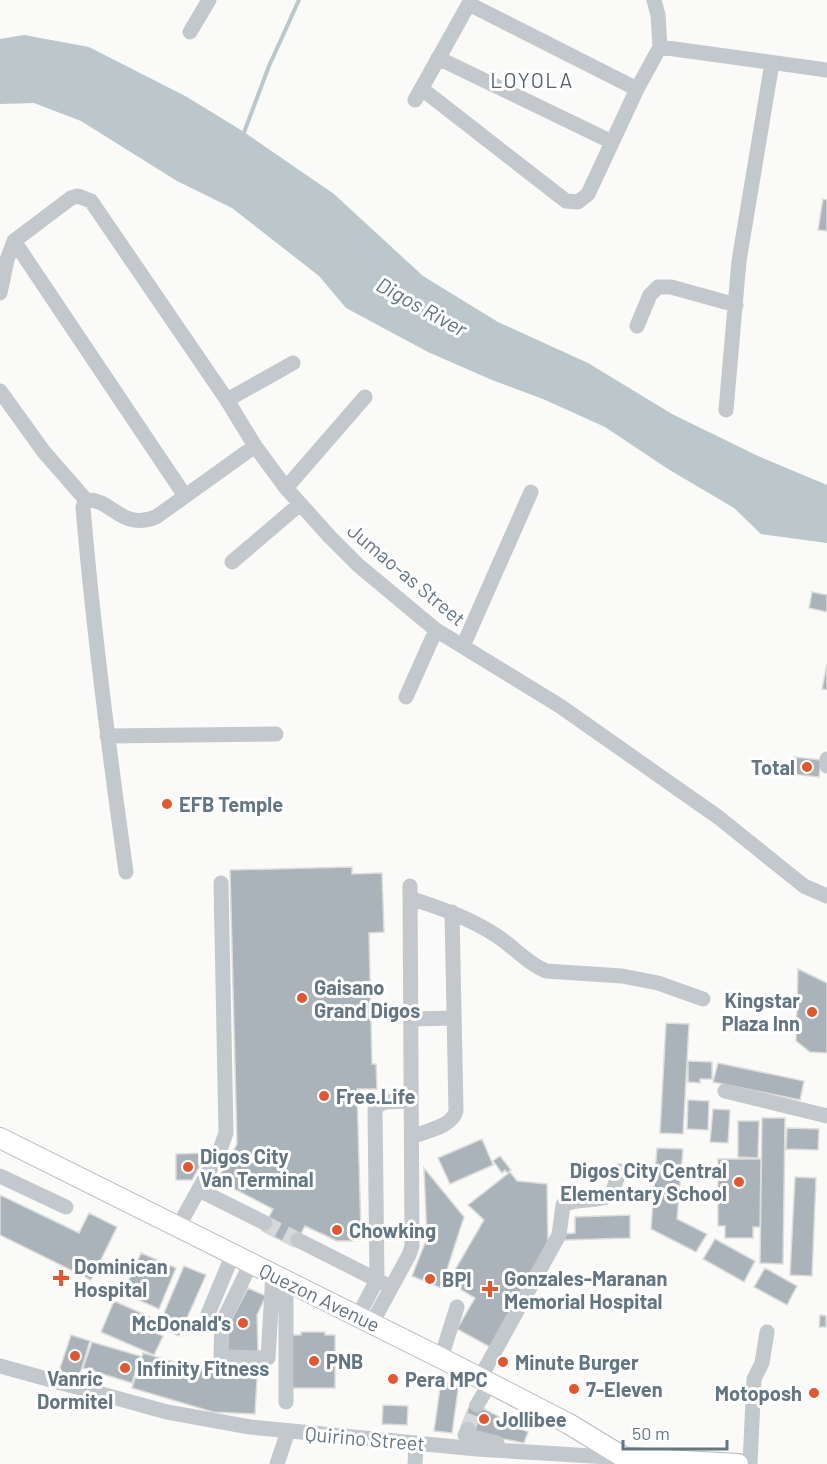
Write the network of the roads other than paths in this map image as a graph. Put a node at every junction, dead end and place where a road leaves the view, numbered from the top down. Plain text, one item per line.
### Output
1 (209, 0) edge
2 (654, 0) edge
3 (470, 2) edge
4 (190, 32) dead end
5 (660, 47) junction
6 (438, 58) junction
7 (772, 63) junction
8 (827, 70) edge
9 (637, 89) junction
10 (612, 142) junction
11 (14, 241) junction
12 (0, 293) edge
13 (736, 304) junction
14 (637, 326) dead end
15 (294, 363) dead end
16 (0, 391) edge
17 (365, 397) dead end
18 (227, 400) junction
19 (726, 410) dead end
20 (255, 446) junction
21 (286, 488) junction
22 (531, 492) dead end
23 (185, 496) junction
24 (86, 500) junction
25 (300, 504) junction
26 (232, 562) dead end
27 (436, 630) junction
28 (463, 646) junction
29 (406, 697) dead end
30 (276, 734) dead end
31 (107, 736) junction
32 (827, 759) edge
33 (827, 766) edge
34 (126, 872) dead end
35 (221, 883) dead end
36 (827, 896) edge
37 (452, 912) junction
38 (703, 999) dead end
39 (454, 1018) junction
40 (411, 1019) junction
41 (725, 1091) dead end
42 (411, 1101) junction
43 (827, 1116) edge
44 (412, 1137) junction
45 (0, 1138) edge
46 (619, 1172) dead end
47 (0, 1176) edge
48 (199, 1190) junction
49 (66, 1207) dead end
50 (265, 1223) tunnel mouth
51 (178, 1227) junction
52 (298, 1240) tunnel mouth
53 (233, 1254) junction
54 (251, 1263) junction
55 (280, 1277) junction
56 (377, 1280) junction
57 (391, 1288) junction
58 (457, 1307) dead end
59 (208, 1314) dead end
60 (365, 1320) junction
61 (766, 1332) dead end
62 (441, 1358) junction
63 (0, 1366) edge
64 (485, 1380) junction
65 (286, 1402) dead end
66 (477, 1405) tunnel mouth
67 (468, 1429) dead end
68 (288, 1431) junction
69 (416, 1443) junction
70 (541, 1457) edge
71 (632, 1461) edge
72 (277, 1464) edge
73 (415, 1464) edge
74 (738, 1464) edge
75 (750, 1464) edge

1 - 4 street
2 - 5 street
3 - 6 street
3 - 9 street
5 - 7 street
5 - 9 street
6 - 10 street
6 - 10 street
7 - 8 street
7 - 13 street
9 - 10 street
11 - 12 street
11 - 18 street, Jumao-as Street
11 - 23 street
13 - 14 street
13 - 19 street
15 - 18 street
16 - 24 street
17 - 21 street
18 - 20 street, Jumao-as Street
20 - 21 street, Jumao-as Street
20 - 23 street
21 - 25 street, Jumao-as Street
22 - 28 street
23 - 24 street
24 - 31 street
25 - 26 street
25 - 27 street, Jumao-as Street
27 - 28 street, Jumao-as Street
27 - 29 street
28 - 36 street, Jumao-as Street
30 - 31 street
31 - 34 street
32 - 33 street
35 - 48 street
37 - 38 street
37 - 39 street
37 - 40 street
39 - 40 street
39 - 44 street
40 - 42 street
41 - 43 street
42 - 44 street
42 - 56 street
44 - 57 street
45 - 51 main road, Quezon Avenue
46 - 64 street
47 - 49 street
48 - 50 street
48 - 51 street
51 - 53 main road, Quezon Avenue
52 - 56 street
53 - 54 main road, Quezon Avenue
53 - 59 street
54 - 55 main road, Quezon Avenue
54 - 55 street
55 - 60 main road, Quezon Avenue
55 - 65 street
56 - 57 street
56 - 60 street
57 - 60 street
58 - 62 street
60 - 62 main road, Quezon Avenue
61 - 75 street
62 - 64 main road, Quezon Avenue
63 - 68 street, Quirino Street
64 - 66 street
64 - 71 main road, Quezon Avenue
67 - 70 street
68 - 69 street, Quirino Street
68 - 72 street
69 - 70 street, Quirino Street
69 - 73 street
70 - 71 street, Quirino Street
71 - 74 main road, Quirino Street

